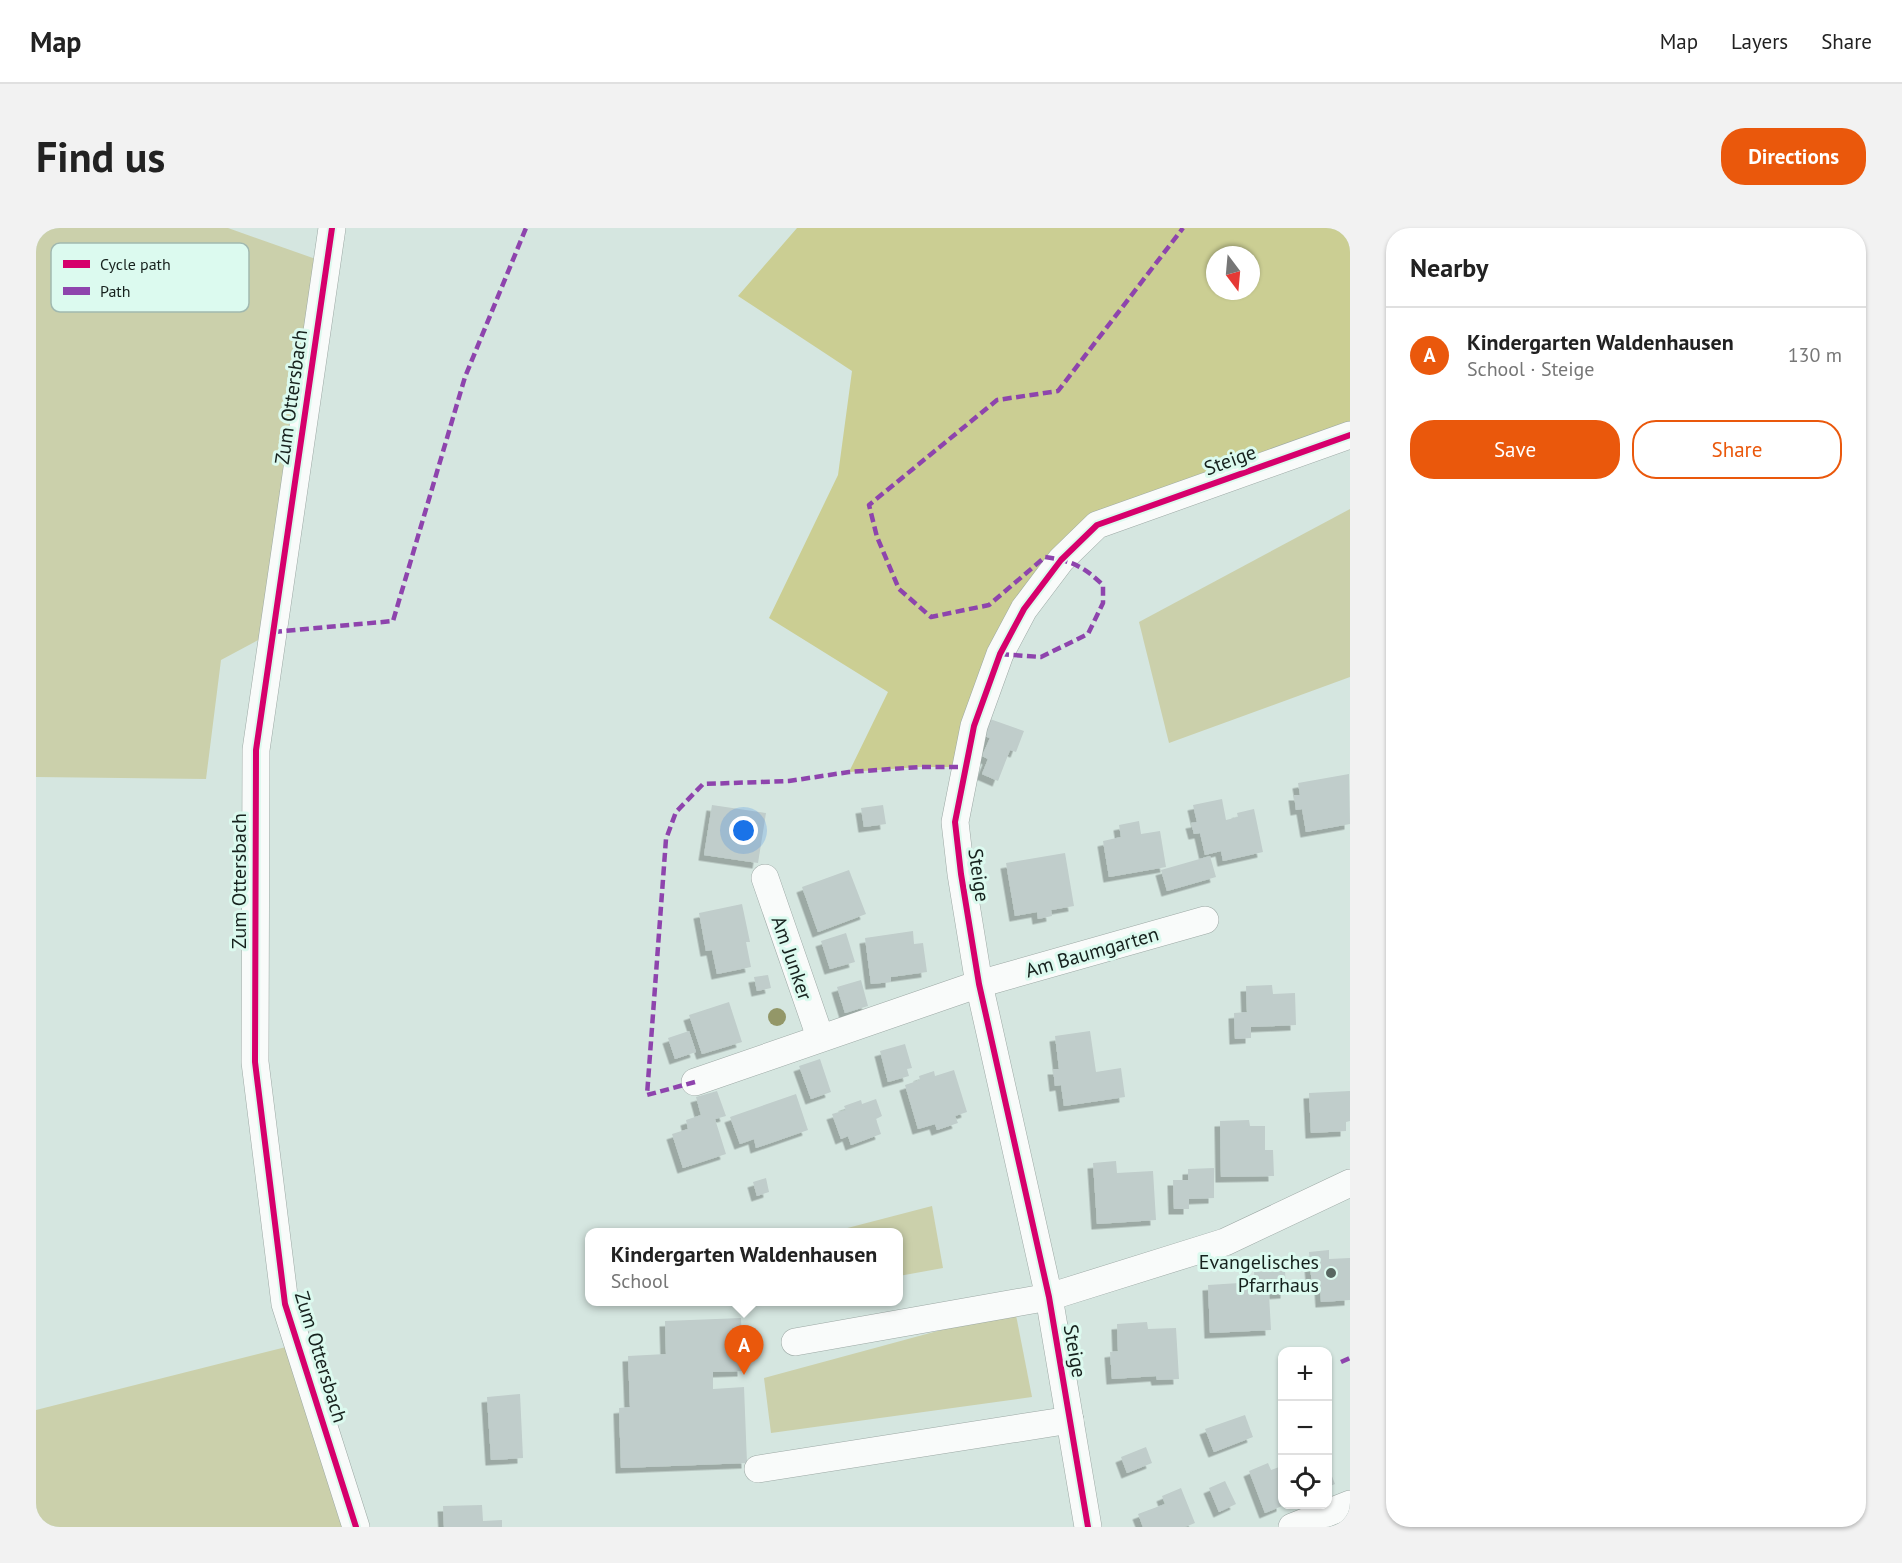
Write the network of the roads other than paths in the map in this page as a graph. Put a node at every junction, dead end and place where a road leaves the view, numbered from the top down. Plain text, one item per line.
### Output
1 (332, 228) edge
2 (1350, 435) edge
3 (765, 878) dead end
4 (1205, 920) dead end
5 (979, 984) junction
6 (820, 1037) junction
7 (695, 1082) dead end
8 (1350, 1183) edge
9 (1048, 1297) junction
10 (795, 1342) dead end
11 (1070, 1420) junction
12 (758, 1469) dead end
13 (1350, 1504) edge
14 (356, 1527) edge
15 (1088, 1527) edge
16 (1292, 1527) edge

1 - 14 street, Zum Ottersbach
2 - 5 street, Steige
3 - 6 street, Am Junker
4 - 5 street, Am Baumgarten
5 - 6 street
5 - 9 street, Steige
6 - 7 street
8 - 9 street
9 - 10 street
9 - 11 street, Steige
11 - 12 street
11 - 15 street, Steige
13 - 16 street

